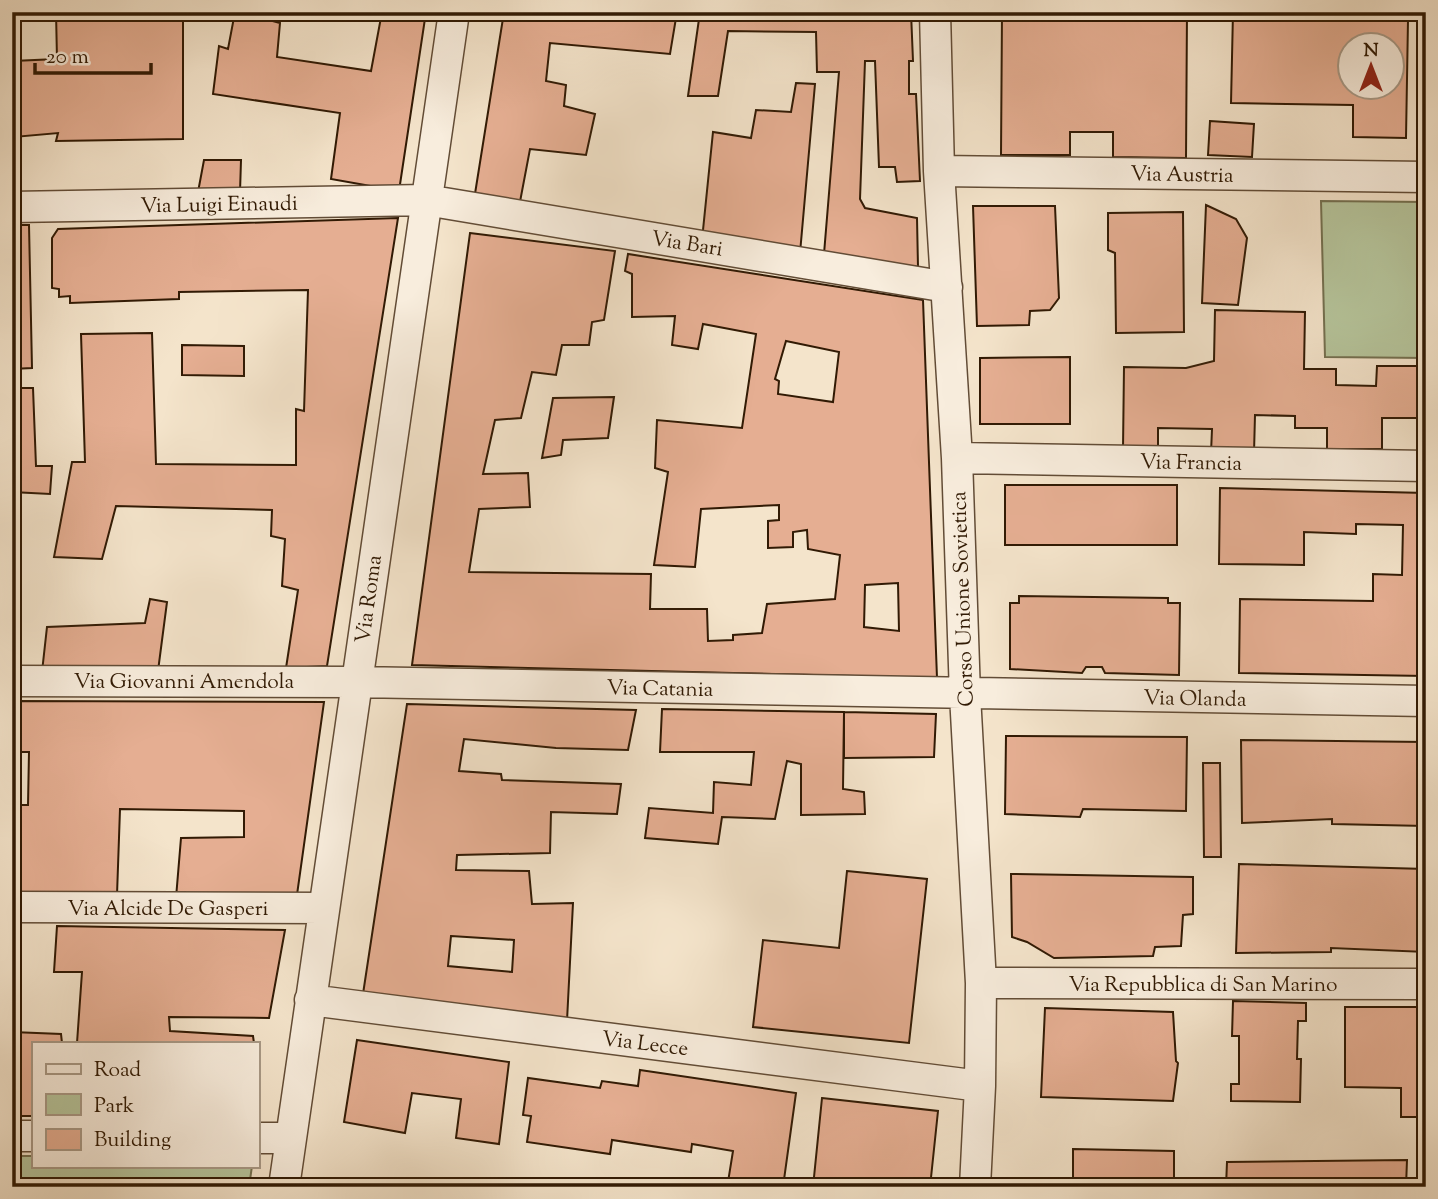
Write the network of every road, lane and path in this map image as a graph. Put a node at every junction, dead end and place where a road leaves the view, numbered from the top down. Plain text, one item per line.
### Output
1 (454, 12) edge
2 (934, 12) edge
3 (939, 171) junction
4 (1426, 177) edge
5 (426, 200) junction
6 (12, 208) edge
7 (947, 287) junction
8 (957, 458) junction
9 (1426, 466) edge
10 (12, 681) edge
11 (356, 682) junction
12 (965, 695) junction
13 (1426, 701) edge
14 (12, 907) edge
15 (324, 908) junction
16 (981, 983) junction
17 (1426, 985) edge
18 (310, 1000) junction
19 (980, 1086) junction
20 (12, 1136) edge
21 (32, 1136) edge
22 (259, 1138) edge
23 (291, 1138) junction
24 (284, 1187) edge
25 (975, 1187) edge

1 - 5 street, Via Roma
2 - 3 street, Corso Unione Sovietica
3 - 4 street, Via Austria
3 - 7 street, Corso Unione Sovietica
5 - 6 street, Via Luigi Einaudi
5 - 7 street, Via Bari
5 - 11 street, Via Roma
7 - 8 street, Corso Unione Sovietica
8 - 9 street, Via Francia
8 - 12 street, Corso Unione Sovietica
10 - 11 street, Via Giovanni Amendola
11 - 12 street, Via Catania
11 - 15 street, Via Roma
12 - 13 street, Via Olanda
12 - 16 street, Corso Unione Sovietica
14 - 15 street, Via Alcide De Gasperi
15 - 18 street, Via Roma
16 - 17 street, Via Repubblica di San Marino
16 - 19 street, Corso Unione Sovietica
18 - 19 street, Via Lecce
18 - 23 street, Via Roma
19 - 25 street, Corso Unione Sovietica
20 - 21 street
22 - 23 street
23 - 24 street, Via Roma

